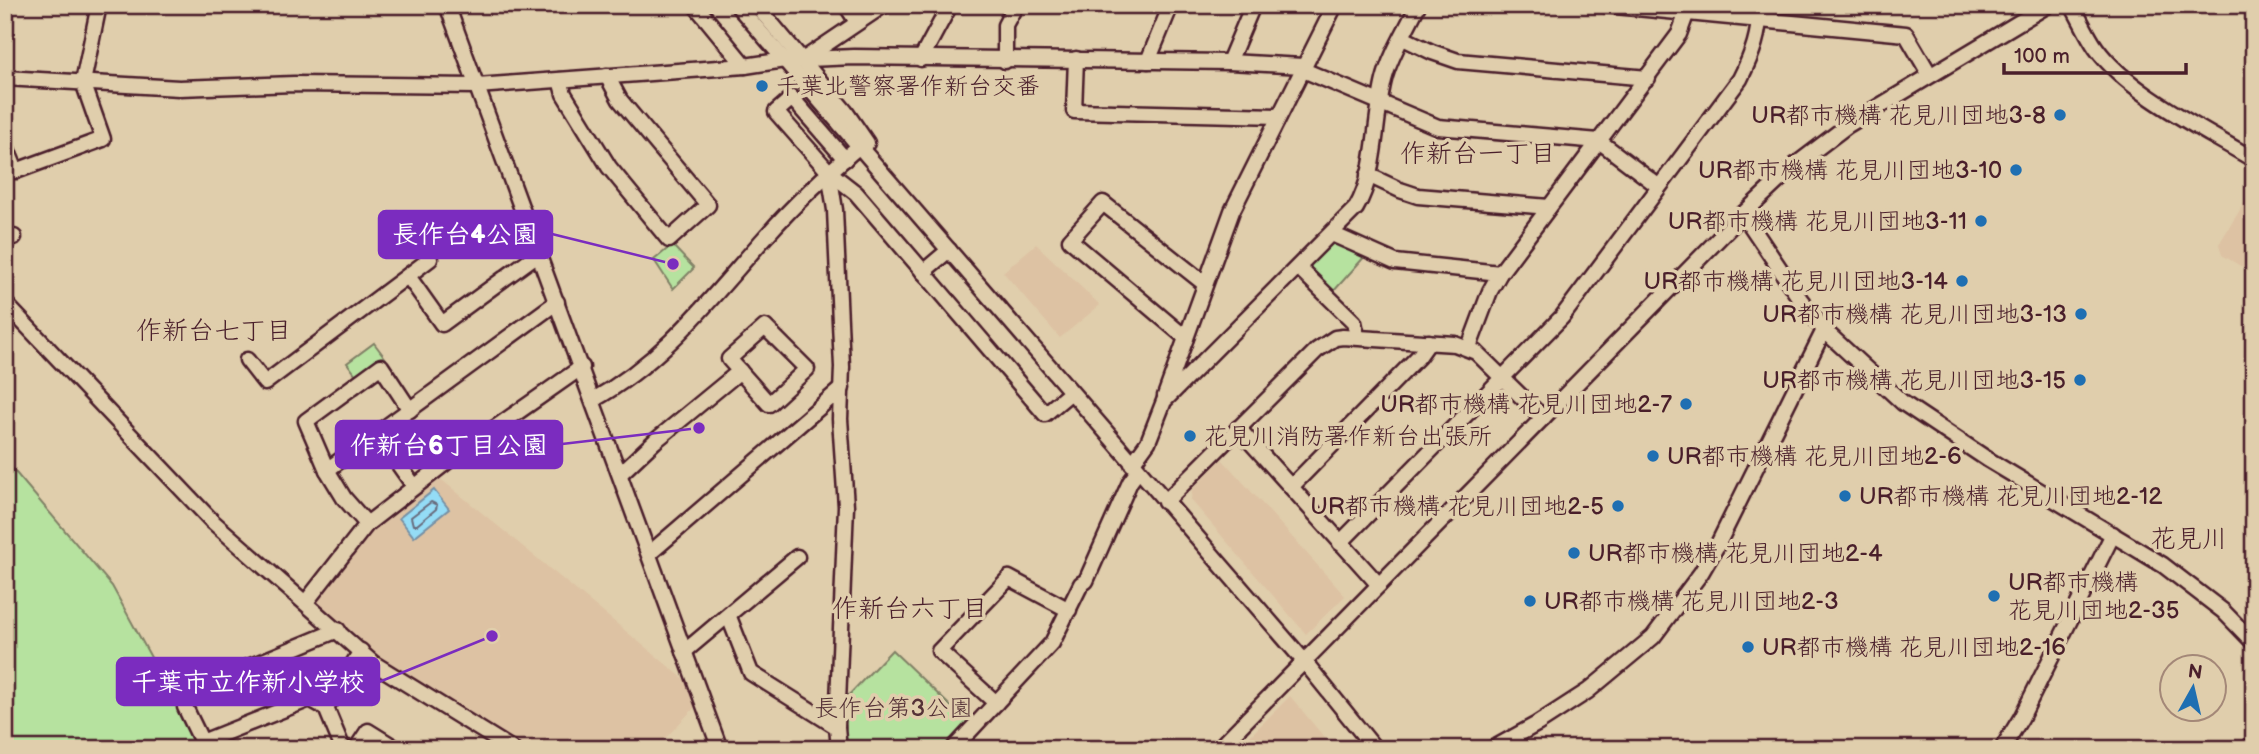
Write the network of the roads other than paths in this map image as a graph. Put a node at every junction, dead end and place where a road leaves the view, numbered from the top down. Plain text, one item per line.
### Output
1 (99, 5) edge
2 (447, 5) edge
3 (695, 5) edge
4 (737, 5) edge
5 (756, 5) edge
6 (846, 5) edge
7 (884, 5) edge
8 (950, 5) edge
9 (1016, 5) edge
10 (1099, 5) edge
11 (1110, 5) edge
12 (1171, 5) edge
13 (1335, 5) edge
14 (1418, 5) edge
15 (1605, 5) edge
16 (2048, 5) edge
17 (2072, 5) edge
18 (1247, 7) edge
19 (1686, 8) edge
20 (1760, 12) edge
21 (857, 22) junction
22 (1403, 38) junction
23 (921, 58) junction
24 (1076, 59) junction
25 (785, 60) junction
26 (803, 60) junction
27 (1005, 61) junction
28 (1148, 61) junction
29 (1229, 62) junction
30 (745, 66) junction
31 (1302, 67) junction
32 (1930, 75) junction
33 (607, 76) junction
34 (5, 78) edge
35 (1648, 78) junction
36 (560, 80) junction
37 (83, 82) junction
38 (477, 86) junction
39 (1379, 103) junction
40 (1279, 116) junction
41 (1599, 141) junction
42 (862, 143) junction
43 (5, 144) edge
44 (845, 159) junction
45 (2254, 160) edge
46 (829, 172) junction
47 (1368, 175) junction
48 (1658, 186) junction
49 (1549, 207) junction
50 (1743, 214) junction
51 (400, 220) dead end
52 (1332, 234) junction
53 (949, 250) junction
54 (539, 253) junction
55 (1297, 267) junction
56 (923, 272) junction
57 (1500, 273) junction
58 (408, 276) junction
59 (1205, 284) junction
60 (558, 302) junction
61 (5, 303) edge
62 (1824, 330) junction
63 (1357, 336) junction
64 (1186, 338) junction
65 (1429, 342) junction
66 (1469, 347) junction
67 (247, 360) dead end
68 (582, 367) junction
69 (740, 371) junction
70 (1503, 378) junction
71 (842, 388) junction
72 (1070, 393) junction
73 (593, 400) junction
74 (1164, 401) junction
75 (410, 410) junction
76 (1543, 418) junction
77 (1238, 428) junction
78 (377, 434) junction
79 (1135, 467) junction
80 (327, 470) junction
81 (620, 474) junction
82 (414, 486) junction
83 (1291, 487) junction
84 (1165, 502) junction
85 (367, 524) junction
86 (2113, 534) junction
87 (1340, 542) junction
88 (650, 553) junction
89 (797, 557) dead end
90 (1379, 585) junction
91 (306, 602) junction
92 (1069, 610) junction
93 (729, 617) junction
94 (338, 630) junction
95 (2254, 643) edge
96 (361, 651) junction
97 (684, 652) junction
98 (1304, 661) junction
99 (996, 704) junction
100 (326, 708) junction
101 (837, 727) junction
102 (493, 743) edge
103 (2254, 744) edge
104 (339, 748) edge
105 (356, 749) edge
106 (397, 749) edge
107 (512, 749) edge
108 (720, 749) edge
109 (839, 749) edge
110 (953, 749) edge
111 (1219, 749) edge
112 (1375, 749) edge
113 (1492, 749) edge
114 (2002, 749) edge
115 (2247, 749) edge

1 - 37 street
2 - 38 street
3 - 30 street
4 - 25 street
5 - 26 street
6 - 21 street
7 - 21 street
8 - 23 street
9 - 27 street
10 - 11 street
12 - 28 street
13 - 31 street
14 - 22 street
15 - 19 street
16 - 32 street
17 - 45 street
18 - 29 street
19 - 20 street
19 - 35 street
20 - 32 street
20 - 48 street
21 - 26 street
22 - 35 street
22 - 39 street
23 - 26 street
23 - 27 street
24 - 27 street
24 - 28 street
24 - 40 street
25 - 26 street
25 - 30 street
25 - 42 street
26 - 42 street
28 - 29 street
29 - 31 street
30 - 33 street
31 - 39 street
31 - 40 street
32 - 50 street
33 - 36 street
33 - 36 street
34 - 37 street
35 - 41 street
36 - 38 street
37 - 38 street
37 - 43 street
38 - 54 street
39 - 41 street
39 - 47 street
40 - 59 street
41 - 48 street
41 - 49 street
42 - 44 street
42 - 53 street
44 - 46 street
44 - 46 street
46 - 56 street
46 - 71 street
46 - 73 street
47 - 49 street
47 - 52 street
48 - 70 street
49 - 57 street
50 - 62 street
50 - 76 street
51 - 58 street
52 - 55 street
52 - 57 street
53 - 56 street
53 - 72 street
54 - 58 street
54 - 60 street
55 - 63 street
55 - 74 street
56 - 72 street
57 - 66 street
58 - 67 street
59 - 64 street
59 - 64 street
60 - 68 street
60 - 75 street
61 - 91 street
62 - 86 street
62 - 113 street
63 - 65 street
63 - 77 street
64 - 74 street
65 - 66 street
65 - 83 street
66 - 70 street
68 - 73 street
68 - 82 street
69 - 69 street
69 - 81 street
70 - 76 street
70 - 87 street
71 - 88 street
71 - 101 street
72 - 79 street
73 - 81 street
74 - 79 street
75 - 78 street
75 - 80 street
76 - 90 street
77 - 83 street
77 - 84 street
78 - 80 street
78 - 82 street
79 - 84 street
79 - 92 street
80 - 85 street
81 - 88 street
82 - 85 street
83 - 87 street
84 - 98 street
85 - 91 street
86 - 95 street
86 - 114 street
87 - 90 street
88 - 97 street
89 - 93 street
90 - 98 street
91 - 94 street
92 - 99 street
92 - 99 street
93 - 97 street
93 - 101 street
94 - 96 street
94 - 100 street
96 - 100 street
96 - 102 street
97 - 108 street
98 - 111 street
98 - 112 street
99 - 110 street
100 - 104 street
101 - 109 street
102 - 107 street
103 - 115 street
105 - 106 street

